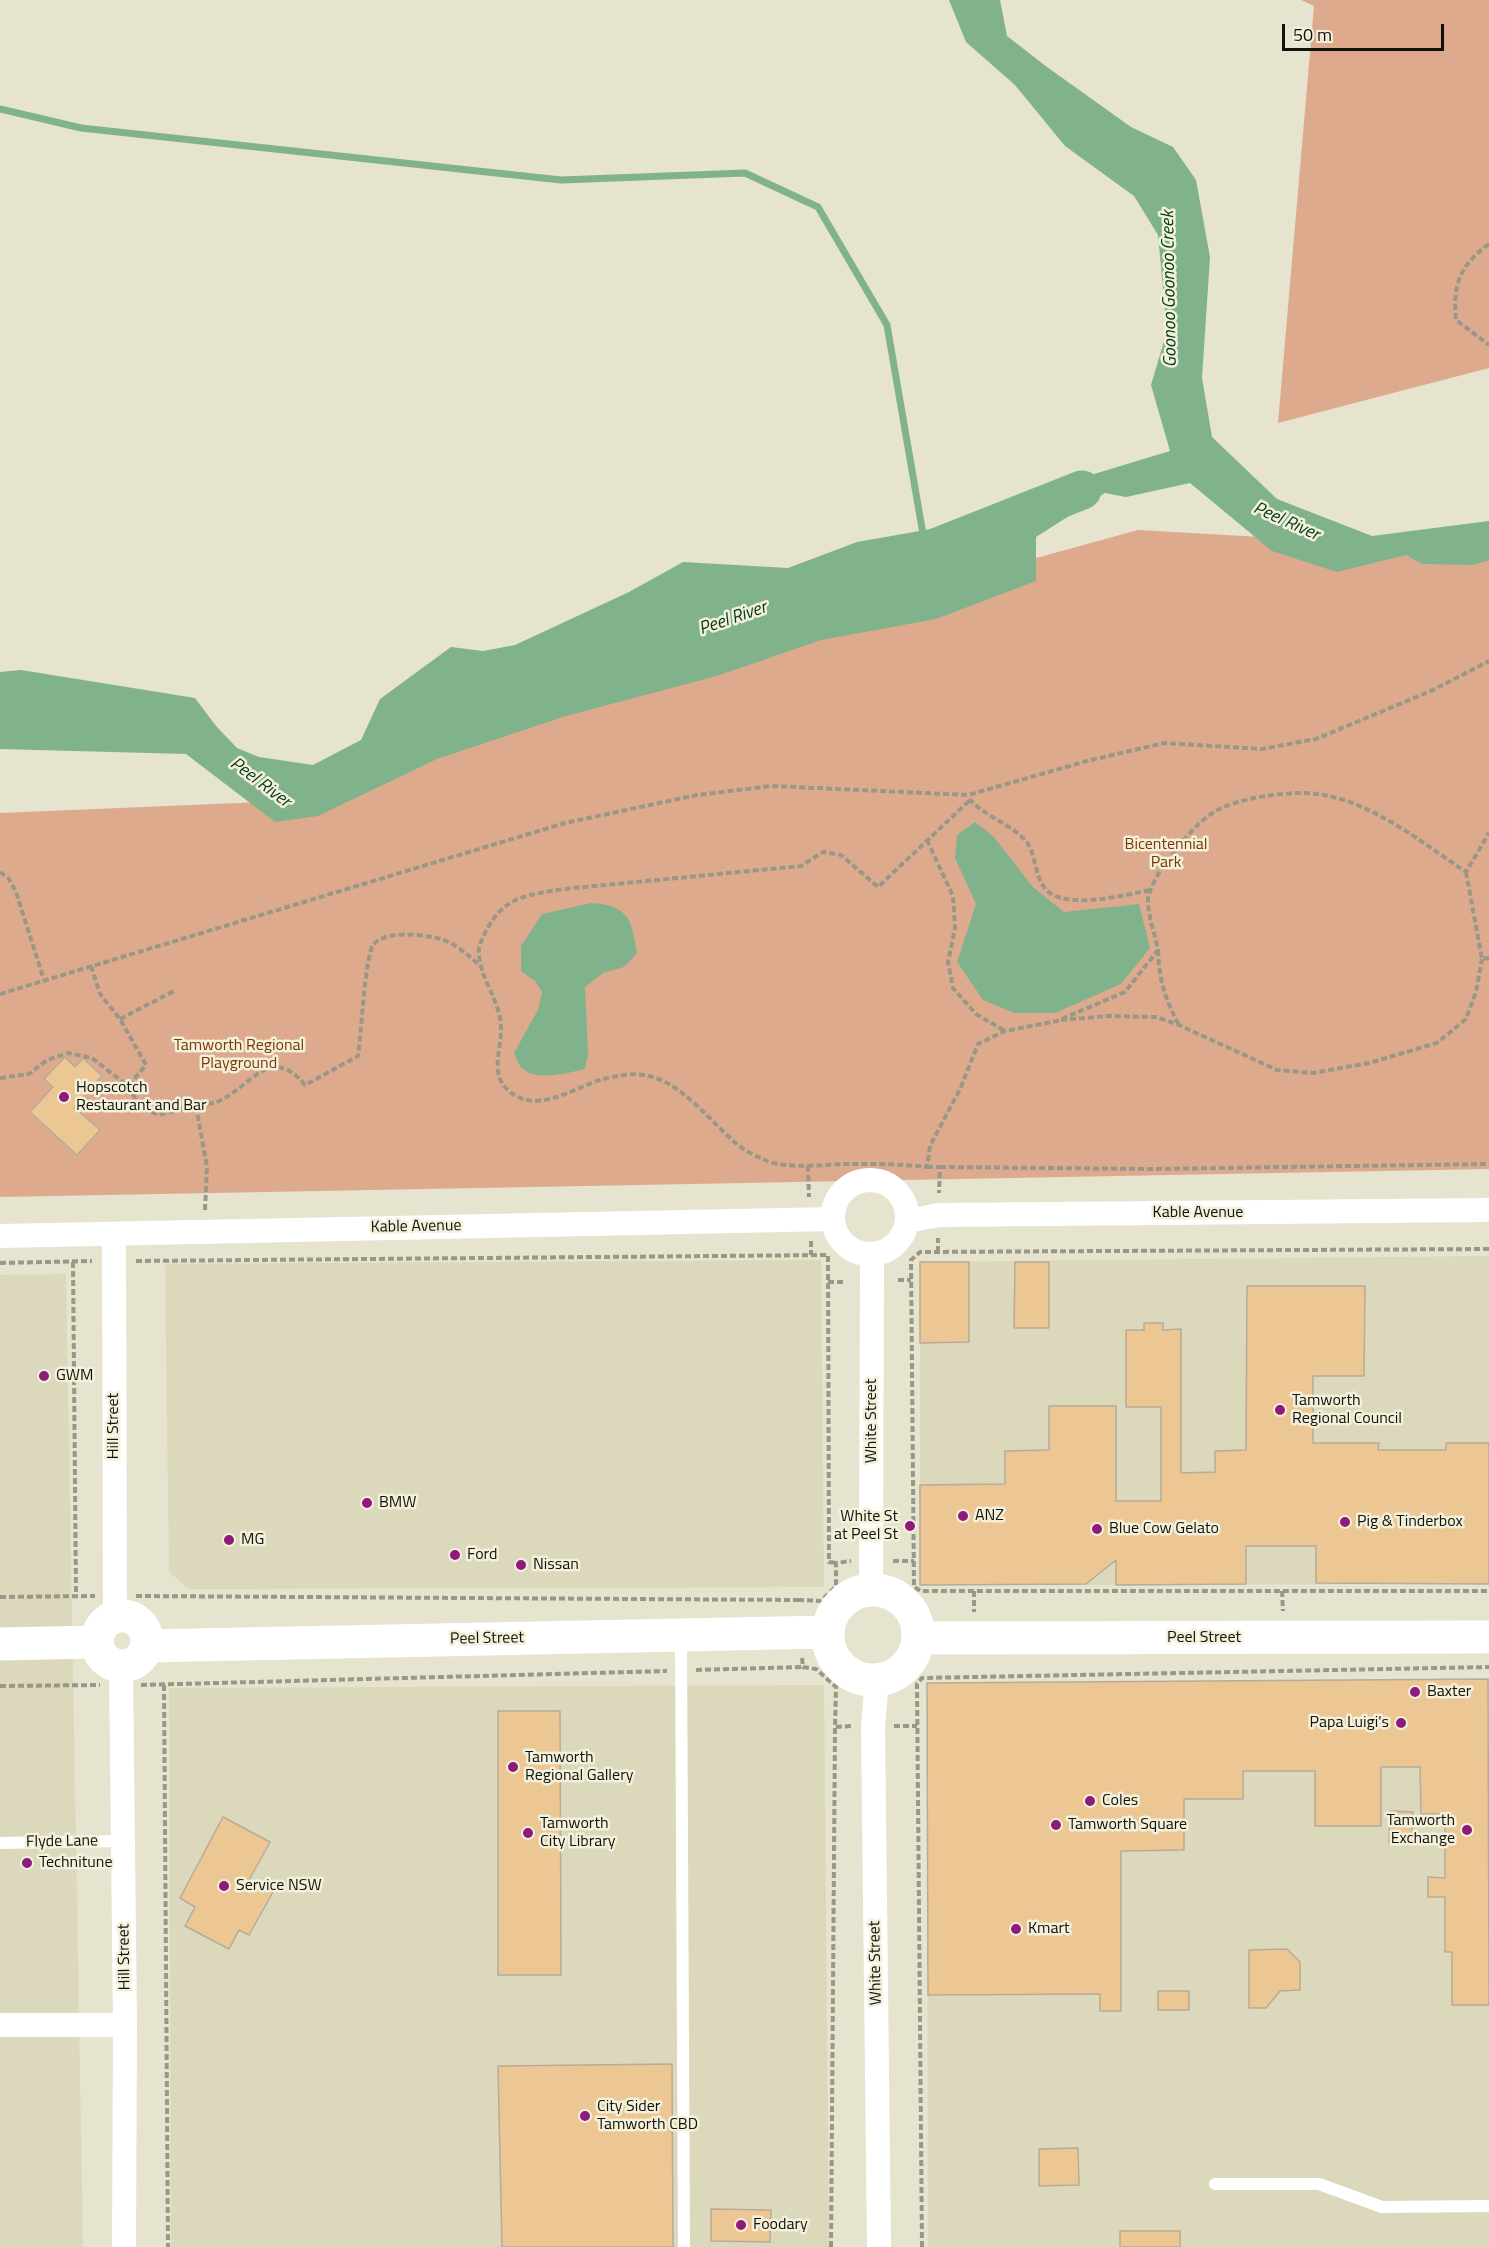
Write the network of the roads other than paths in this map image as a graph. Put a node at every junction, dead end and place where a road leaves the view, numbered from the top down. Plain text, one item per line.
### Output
1 (1489, 1210) edge
2 (833, 1220) junction
3 (907, 1221) junction
4 (114, 1235) junction
5 (0, 1236) edge
6 (872, 1254) junction
7 (871, 1589) junction
8 (109, 1618) junction
9 (827, 1632) junction
10 (681, 1636) junction
11 (1489, 1637) edge
12 (919, 1638) junction
13 (0, 1644) edge
14 (146, 1646) junction
15 (121, 1676) junction
16 (877, 1680) junction
17 (123, 1841) junction
18 (0, 1843) edge
19 (0, 2025) edge
20 (126, 2025) junction
21 (1215, 2184) dead end
22 (1489, 2206) edge
23 (124, 2247) edge
24 (684, 2247) edge
25 (879, 2247) edge

1 - 3 street, Kable Avenue
2 - 3 street
2 - 4 street, Kable Avenue
2 - 6 street
3 - 6 street
4 - 5 street, Kable Avenue
4 - 8 street, Hill Street
6 - 7 street, White Street
7 - 9 main road
7 - 12 main road
8 - 13 main road
8 - 14 main road
8 - 15 main road
9 - 10 main road, Peel Street
9 - 16 main road
10 - 14 main road, Peel Street
10 - 24 lane
11 - 12 main road, Peel Street
12 - 16 main road
14 - 15 main road
15 - 17 street, Hill Street
16 - 25 street, White Street
17 - 18 lane, Flyde Lane
17 - 20 street, Hill Street
19 - 20 street
20 - 23 street, Hill Street
21 - 22 lane

